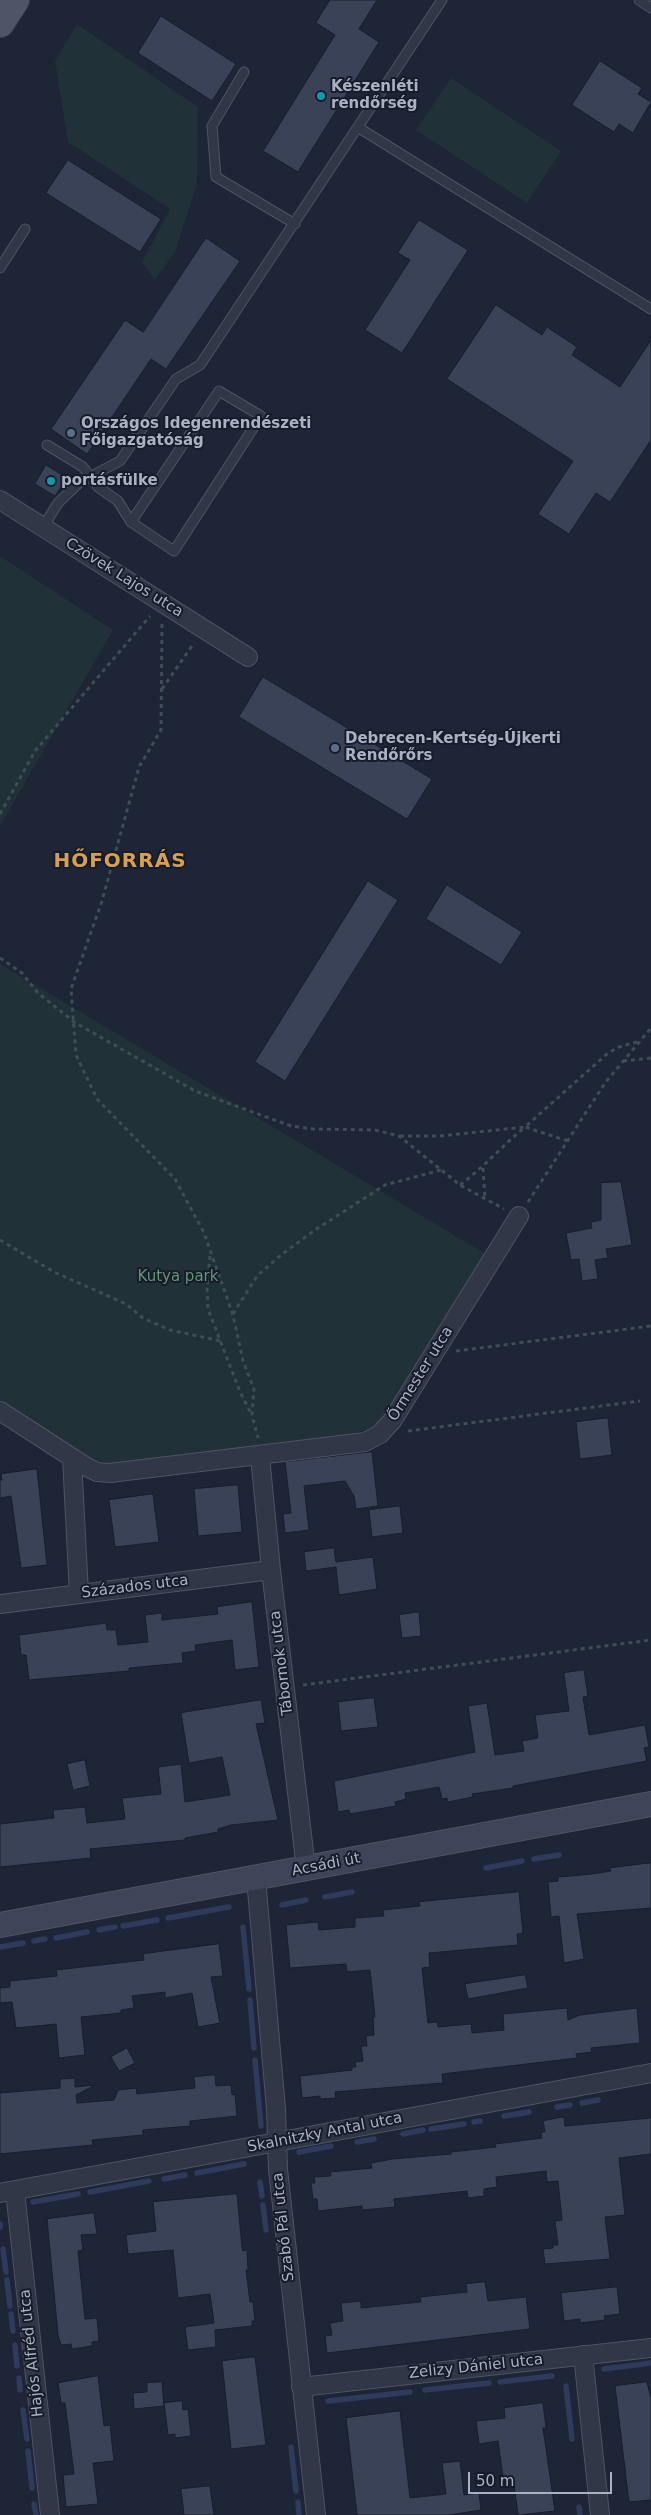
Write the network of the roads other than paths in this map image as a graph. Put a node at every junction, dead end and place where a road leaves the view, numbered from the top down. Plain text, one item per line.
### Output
1 (15, 0) edge
2 (442, 0) edge
3 (639, 0) edge
4 (651, 8) edge
5 (0, 23) edge
6 (244, 72) dead end
7 (359, 128) junction
8 (295, 224) junction
9 (25, 229) dead end
10 (0, 268) edge
11 (651, 309) edge
12 (47, 445) dead end
13 (91, 477) junction
14 (0, 500) edge
15 (131, 522) junction
16 (43, 527) junction
17 (248, 657) dead end
18 (519, 1216) road end
19 (0, 1411) edge
20 (260, 1456) junction
21 (72, 1458) junction
22 (270, 1570) junction
23 (79, 1594) junction
24 (0, 1604) edge
25 (651, 1804) edge
26 (306, 1869) junction
27 (256, 1878) junction
28 (0, 1925) edge
29 (651, 2074) edge
30 (277, 2142) junction
31 (8, 2192) edge
32 (651, 2348) edge
33 (583, 2355) junction
34 (301, 2387) junction
35 (50, 2515) edge
36 (316, 2515) edge
37 (600, 2515) edge

1 - 5 main road
2 - 7 lane
3 - 4 lane
6 - 8 lane
7 - 8 lane
7 - 11 lane
8 - 13 lane
9 - 10 lane
12 - 13 lane
13 - 15 lane
13 - 16 lane
14 - 16 street, Czövek Lajos utca
15 - 15 lane
16 - 17 street, Czövek Lajos utca
18 - 20 street, Őrmester utca
19 - 21 street, Őrmester utca
20 - 21 street, Őrmester utca
20 - 22 street, Tábornok utca
21 - 23 street
22 - 23 street, Százados utca
22 - 26 street, Tábornok utca
23 - 24 street, Százados utca
25 - 26 main road, Acsádi út
26 - 27 main road, Acsádi út
27 - 28 main road, Acsádi út
27 - 30 street, Szabó Pál utca
29 - 30 street, Skalnitzky Antal utca
30 - 31 street, Skalnitzky Antal utca
30 - 34 street, Szabó Pál utca
31 - 35 street, Hajós Alfréd utca
32 - 33 street, Zelizy Dániel utca
33 - 34 street, Zelizy Dániel utca
33 - 37 street
34 - 36 street, Szabó Pál utca

